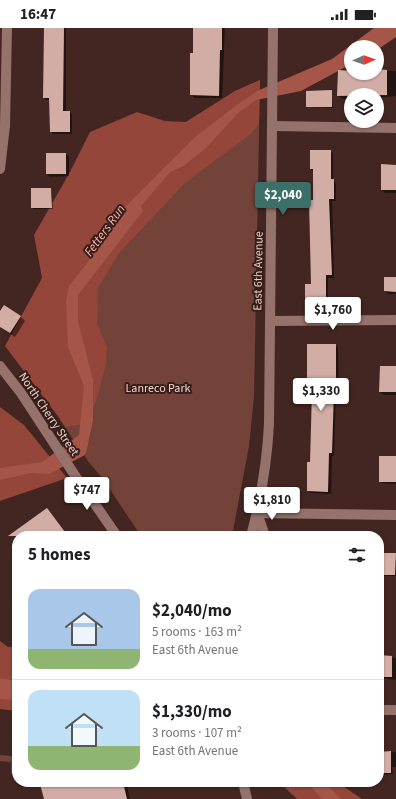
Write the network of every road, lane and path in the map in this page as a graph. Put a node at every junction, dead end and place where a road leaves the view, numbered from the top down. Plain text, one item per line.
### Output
1 (7, 28) edge
2 (273, 28) edge
3 (273, 126) junction
4 (396, 128) edge
5 (0, 169) edge
6 (271, 320) junction
7 (396, 320) edge
8 (0, 366) edge
9 (257, 512) junction
10 (396, 515) edge
11 (114, 531) edge
12 (252, 531) edge
13 (263, 531) edge
14 (384, 710) edge
15 (396, 710) edge
16 (244, 787) edge
17 (247, 799) edge

1 - 5 street
2 - 3 street, East 6th Avenue
3 - 4 street
3 - 6 street, East 6th Avenue
6 - 7 street
6 - 9 street, East 6th Avenue
8 - 11 street, North Cherry Street
9 - 10 street
9 - 12 street, East 6th Avenue
9 - 13 street
14 - 15 street
16 - 17 street

